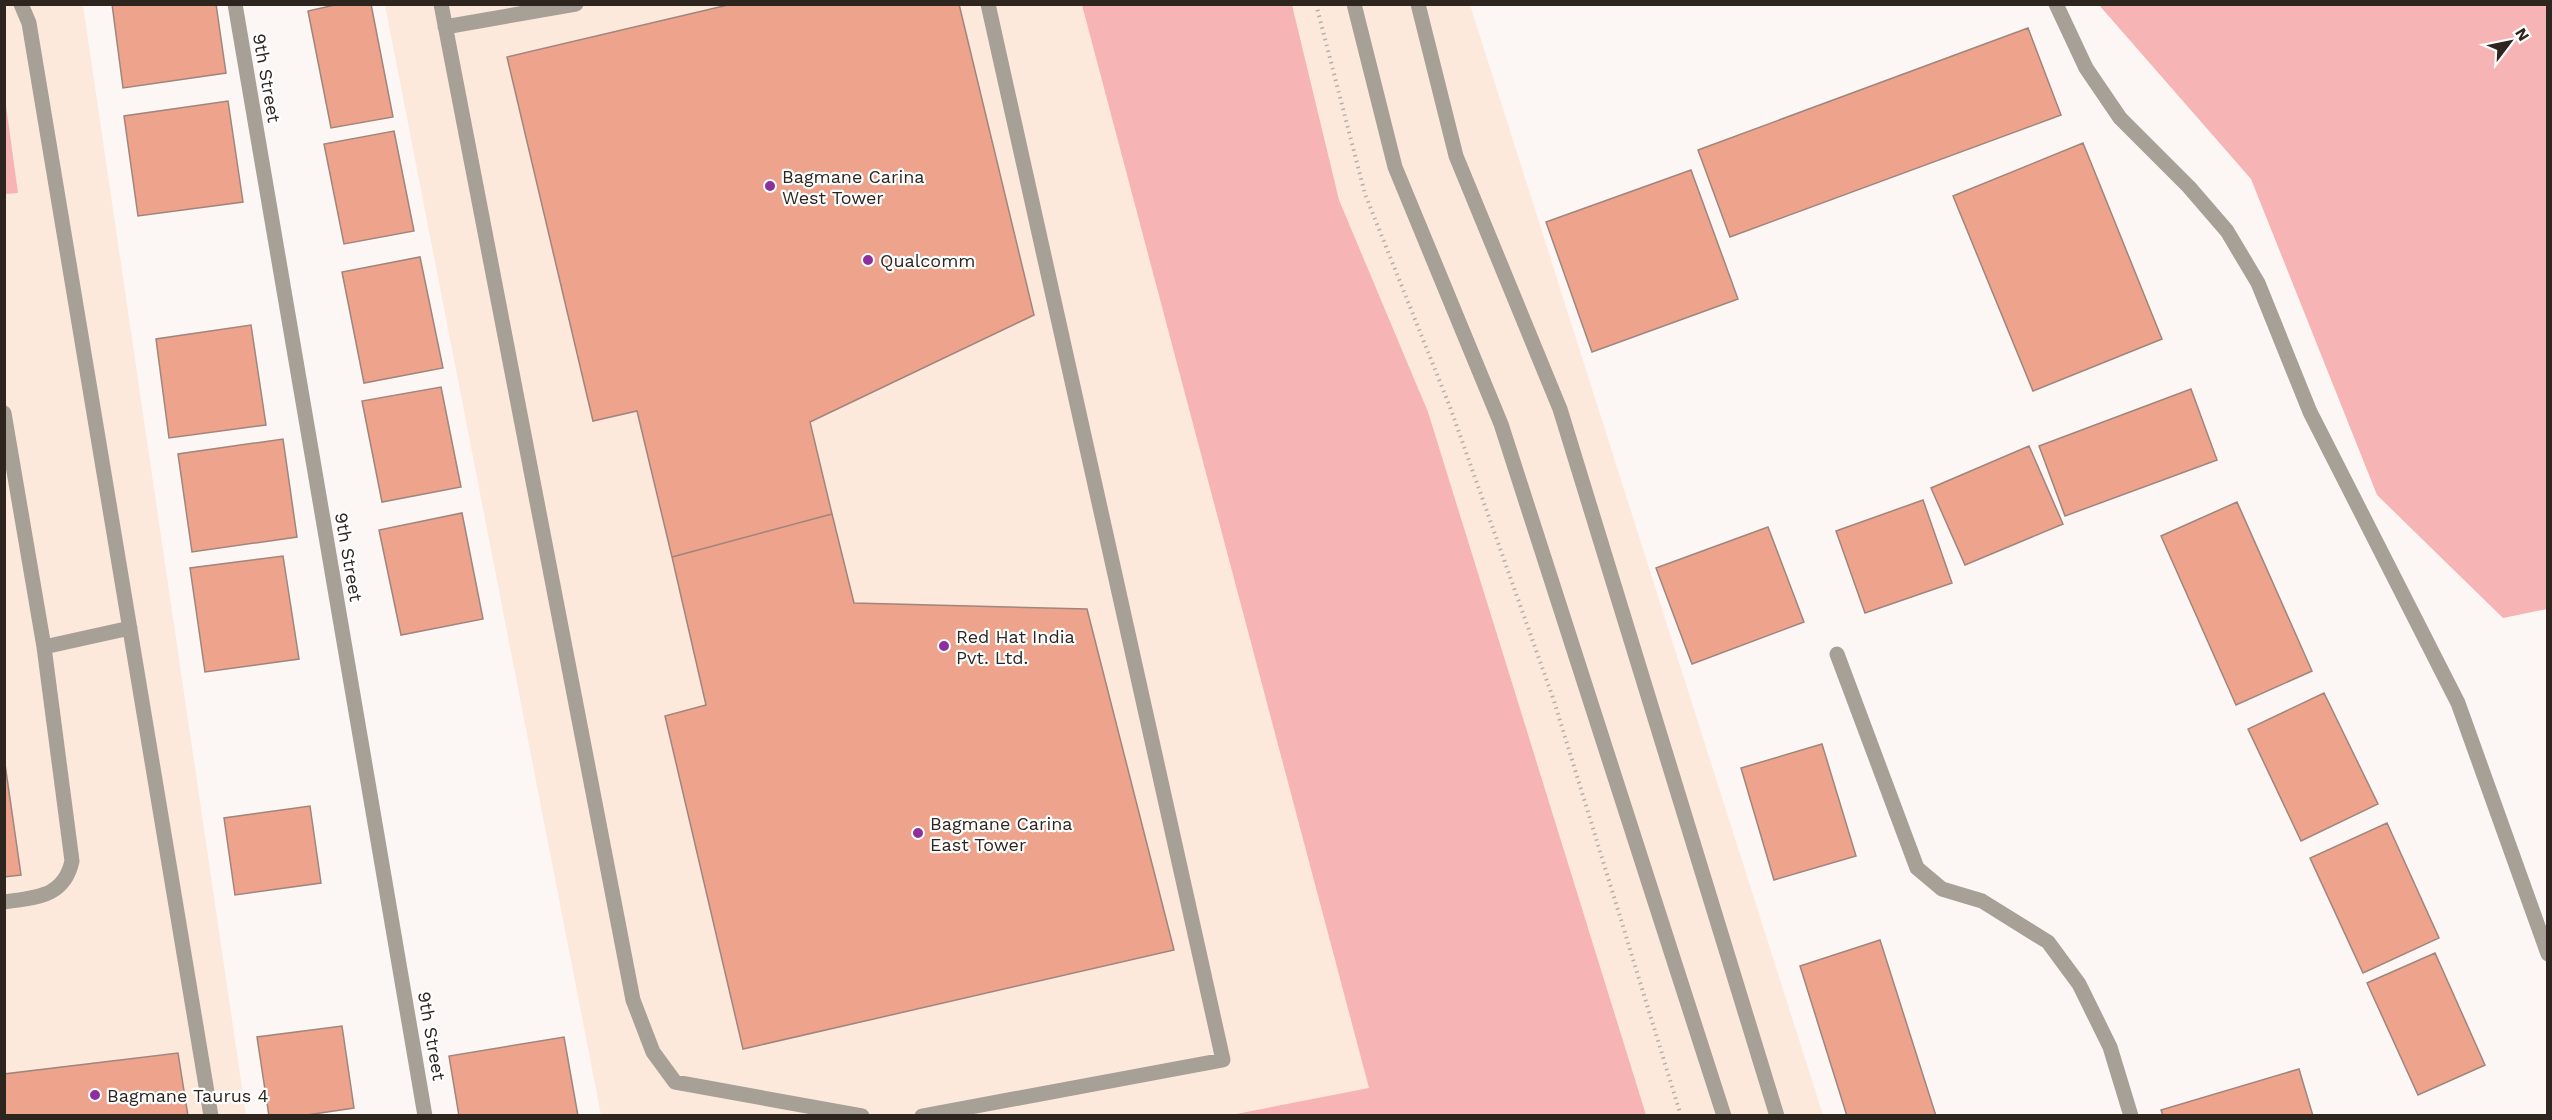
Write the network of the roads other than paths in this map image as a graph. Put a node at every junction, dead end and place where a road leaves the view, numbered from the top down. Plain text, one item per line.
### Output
1 (21, 4) edge
2 (234, 4) edge
3 (441, 4) edge
4 (576, 4) edge
5 (988, 4) edge
6 (1354, 4) edge
7 (1418, 4) edge
8 (2056, 4) edge
9 (445, 27) junction
10 (4, 412) edge
11 (130, 628) junction
12 (44, 647) junction
13 (1837, 654) dead end
14 (4, 902) edge
15 (2547, 954) edge
16 (211, 1116) edge
17 (426, 1116) edge
18 (862, 1116) edge
19 (922, 1116) edge
20 (1724, 1116) edge
21 (1777, 1116) edge
22 (2131, 1116) edge

1 - 11 street
2 - 17 street, 9th Street
3 - 9 street
4 - 9 street
5 - 19 street
6 - 20 street
7 - 21 street
8 - 15 street
9 - 18 street
10 - 12 street
11 - 12 street
11 - 16 street
12 - 14 street
13 - 22 street

